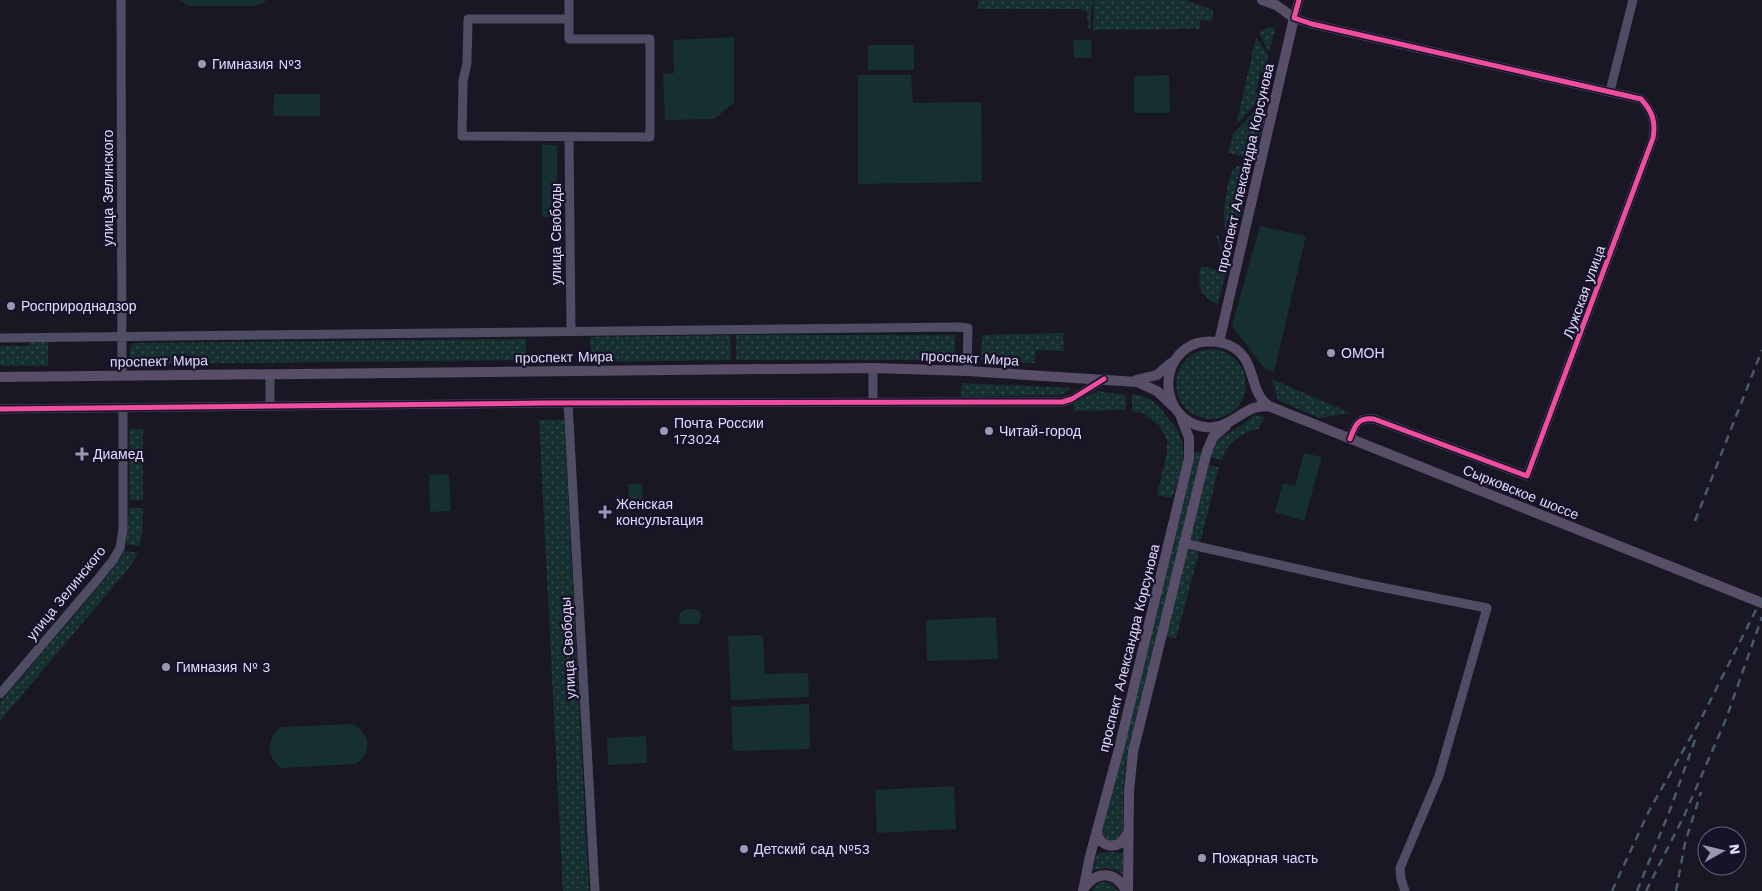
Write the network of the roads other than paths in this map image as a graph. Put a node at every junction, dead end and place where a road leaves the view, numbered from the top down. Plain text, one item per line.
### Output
1 (121, 0) edge
2 (569, 0) edge
3 (1262, 0) edge
4 (1299, 0) edge
5 (1633, 0) edge
6 (1294, 18) junction
7 (569, 19) junction
8 (1610, 91) junction
9 (570, 137) junction
10 (571, 332) junction
11 (0, 338) edge
12 (122, 338) junction
13 (1218, 342) junction
14 (1177, 357) junction
15 (872, 368) junction
16 (967, 371) junction
17 (1252, 371) junction
18 (270, 374) junction
19 (122, 376) junction
20 (0, 377) edge
21 (1104, 379) junction
22 (1128, 381) junction
23 (873, 402) junction
24 (568, 403) junction
25 (270, 406) junction
26 (1271, 407) junction
27 (123, 408) junction
28 (0, 409) edge
29 (1176, 410) junction
30 (1235, 419) junction
31 (1350, 439) junction
32 (1183, 543) junction
33 (1762, 603) edge
34 (0, 694) edge
35 (1129, 825) junction
36 (1097, 829) junction
37 (595, 891) edge
38 (1083, 891) edge
39 (1127, 891) edge
40 (1405, 891) edge

1 - 12 street, улица Зелинского
2 - 7 street
3 - 6 main road
4 - 6 street, проспект Александра Корсунова
5 - 8 street
6 - 8 street
6 - 13 main road, проспект Александра Корсунова
7 - 9 street
7 - 9 street
8 - 31 street, Лужская улица
9 - 10 street, улица Свободы
10 - 12 street
10 - 16 street
11 - 12 street
12 - 19 street, улица Зелинского
13 - 14 main road
13 - 17 main road
14 - 22 main road, проспект Мира
14 - 29 main road
15 - 16 main road, проспект Мира
15 - 18 main road, проспект Мира
15 - 23 street
16 - 21 main road, проспект Мира
17 - 26 main road
17 - 30 main road
18 - 19 main road, проспект Мира
18 - 25 street
19 - 20 main road, проспект Мира
21 - 22 main road, проспект Мира
21 - 23 street
22 - 29 main road, проспект Мира
23 - 24 street
24 - 25 street
24 - 37 street, улица Свободы
25 - 27 street
26 - 30 main road
26 - 31 main road, Сырковское шоссе
27 - 28 street
27 - 34 street, улица Зелинского
29 - 30 main road
29 - 36 main road, проспект Александра Корсунова
30 - 32 main road, проспект Александра Корсунова
31 - 33 main road, Сырковское шоссе
32 - 35 main road, проспект Александра Корсунова
32 - 40 street
35 - 36 main road
35 - 39 main road, проспект Александра Корсунова
36 - 38 main road, проспект Александра Корсунова
38 - 39 main road

